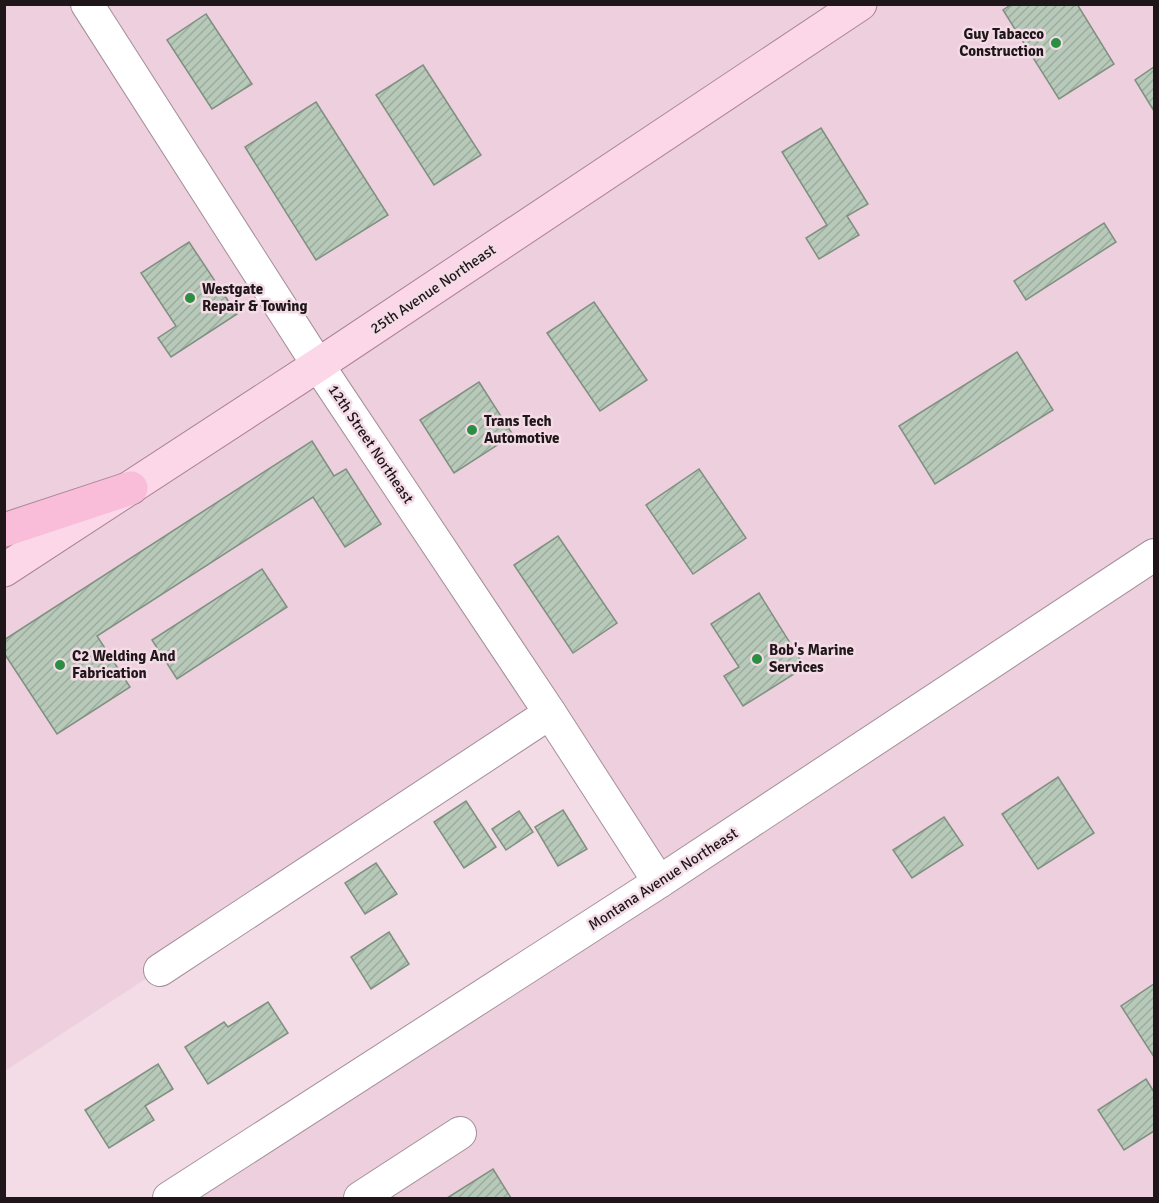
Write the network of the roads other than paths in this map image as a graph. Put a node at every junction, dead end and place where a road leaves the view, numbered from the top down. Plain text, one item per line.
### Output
1 (87, 4) edge
2 (860, 4) edge
3 (318, 364) junction
4 (131, 488) junction
5 (4, 530) edge
6 (1155, 555) edge
7 (4, 570) edge
8 (550, 713) junction
9 (659, 882) junction
10 (160, 970) dead end
11 (460, 1133) dead end
12 (169, 1198) edge
13 (360, 1198) edge

1 - 3 street, 12th Street Northeast
2 - 3 main road, 25th Avenue Northeast
3 - 4 main road, 25th Avenue Northeast
3 - 8 street, 12th Street Northeast
4 - 5 highway
4 - 7 main road, 25th Avenue Northeast
6 - 9 street, Montana Avenue Northeast
8 - 9 street, 12th Street Northeast
8 - 10 street
9 - 12 street, Montana Avenue Northeast
11 - 13 street

